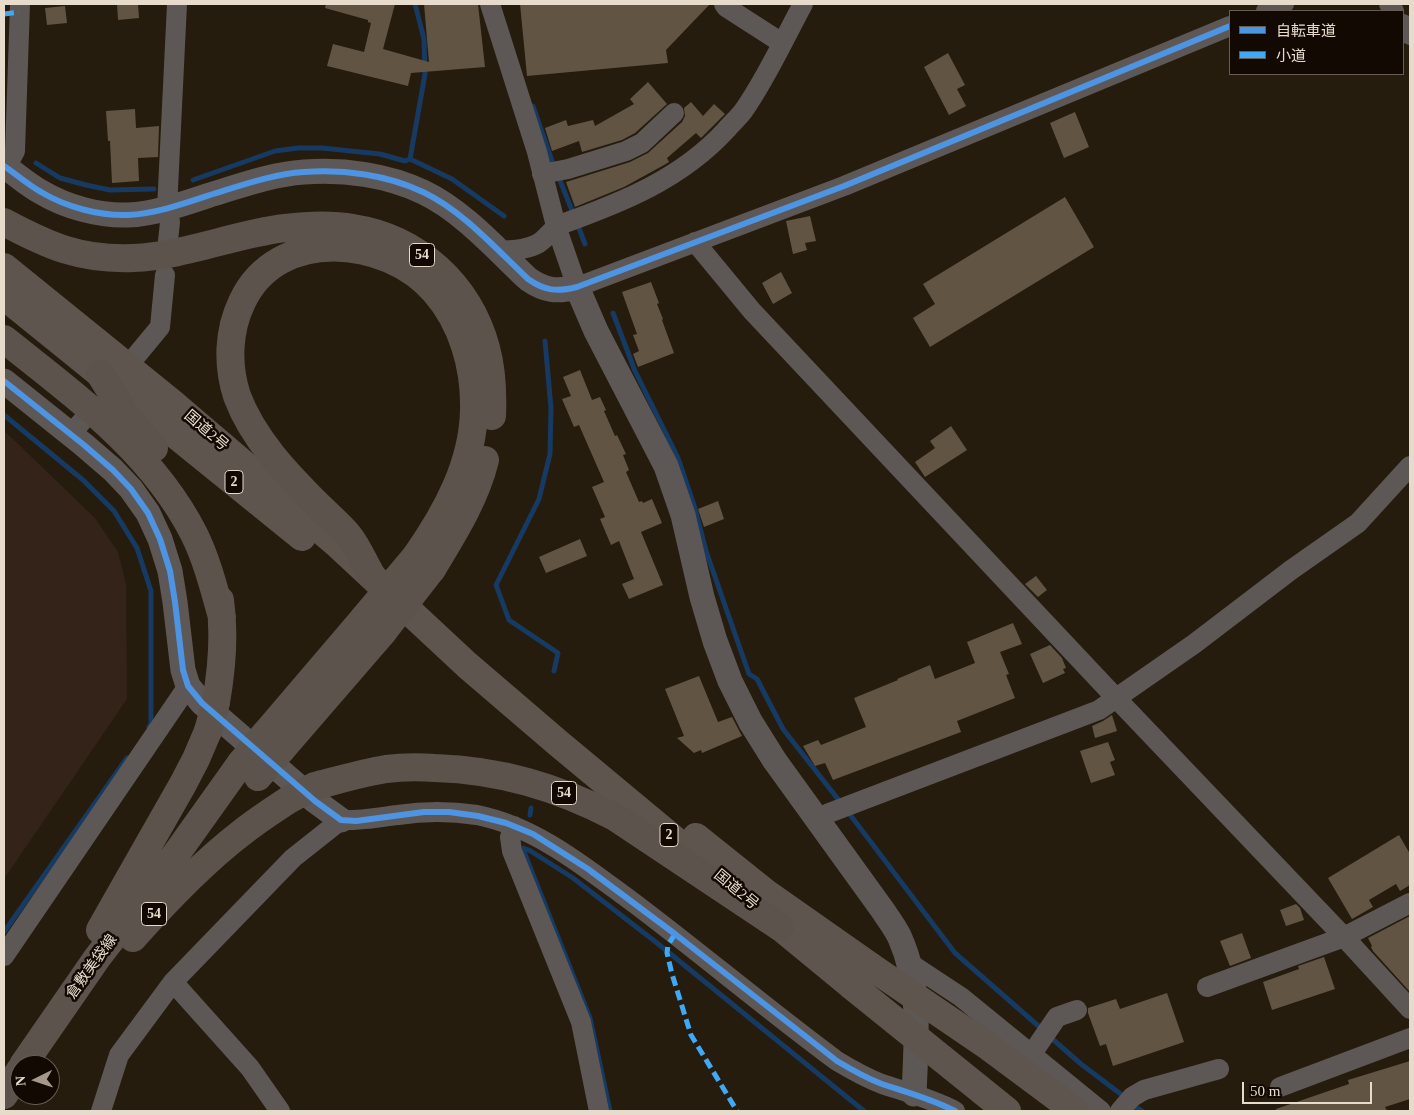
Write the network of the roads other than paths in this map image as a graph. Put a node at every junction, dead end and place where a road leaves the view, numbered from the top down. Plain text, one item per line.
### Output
1 (20, 4) edge
2 (178, 4) edge
3 (490, 4) edge
4 (724, 4) edge
5 (804, 4) edge
6 (1284, 4) edge
7 (1269, 10) edge
8 (1229, 26) edge
9 (782, 43) junction
10 (674, 113) dead end
11 (5, 166) edge
12 (542, 174) junction
13 (167, 208) junction
14 (4, 210) edge
15 (4, 222) edge
16 (556, 226) junction
17 (168, 241) dead end
18 (695, 242) junction
19 (498, 251) junction
20 (81, 255) junction
21 (4, 267) edge
22 (165, 275) dead end
23 (578, 287) junction
24 (4, 296) edge
25 (4, 339) edge
26 (136, 356) dead end
27 (100, 374) junction
28 (4, 381) edge
29 (1410, 466) edge
30 (424, 562) junction
31 (372, 576) junction
32 (222, 617) junction
33 (467, 665) junction
34 (188, 686) junction
35 (1116, 698) junction
36 (558, 743) junction
37 (818, 819) junction
38 (341, 820) junction
39 (514, 826) junction
40 (1410, 903) edge
41 (780, 927) junction
42 (1344, 937) junction
43 (4, 956) edge
44 (908, 962) junction
45 (173, 982) junction
46 (1207, 987) dead end
47 (1410, 1009) edge
48 (1077, 1010) dead end
49 (1410, 1038) edge
50 (28, 1055) edge
51 (30, 1055) edge
52 (33, 1055) edge
53 (1031, 1055) junction
54 (1219, 1068) dead end
55 (1280, 1087) dead end
56 (915, 1103) edge
57 (1126, 1104) edge
58 (101, 1111) edge
59 (280, 1111) edge
60 (599, 1111) edge
61 (955, 1111) edge
62 (1007, 1111) edge
63 (1075, 1111) edge
64 (1101, 1111) edge

1 - 11 street
2 - 13 street
3 - 12 street
4 - 9 street
5 - 9 street
6 - 7 street
8 - 18 street
9 - 16 street
10 - 12 street
11 - 13 street
12 - 16 street
13 - 17 street
13 - 19 street
14 - 20 highway
15 - 20 highway, 54
16 - 19 street
16 - 23 street
18 - 23 street
18 - 35 street
19 - 23 street
20 - 30 highway, 54
21 - 31 highway, 国道2号 / 2
22 - 26 street
23 - 37 street
24 - 27 highway, 国道2号 / 2
25 - 32 highway
27 - 32 highway
27 - 33 highway, 国道2号 / 2
28 - 34 street
29 - 35 street
30 - 31 highway
30 - 51 highway, 倉敷美袋線 / 54, bridge
31 - 33 highway, 国道2号 / 2
32 - 50 highway, bridge
33 - 36 highway, 国道2号 / 2
34 - 38 street
34 - 43 street
35 - 37 street
35 - 42 street
36 - 41 highway, 国道2号 / 2
36 - 63 highway, bridge
37 - 44 street
38 - 39 street
38 - 45 street
39 - 56 street
39 - 60 street
40 - 42 street
41 - 52 highway, 54, bridge
41 - 62 highway, 国道2号 / 2, bridge
42 - 46 street
42 - 47 street
44 - 53 street
44 - 56 street
45 - 58 street
45 - 59 street
48 - 53 street
49 - 55 street
53 - 64 street
54 - 57 street
56 - 61 street

